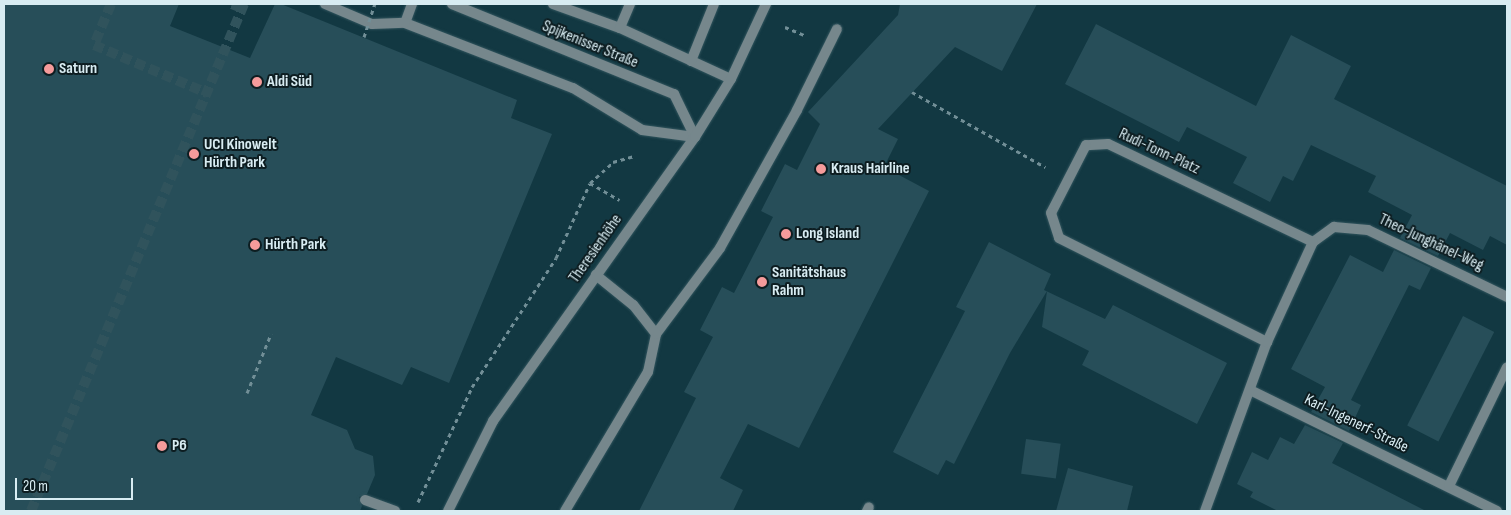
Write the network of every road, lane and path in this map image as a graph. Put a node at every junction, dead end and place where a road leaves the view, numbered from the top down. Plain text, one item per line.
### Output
1 (325, 4) edge
2 (375, 4) edge
3 (412, 4) edge
4 (452, 4) edge
5 (553, 4) edge
6 (630, 4) edge
7 (714, 4) edge
8 (766, 4) edge
9 (405, 22) junction
10 (620, 28) junction
11 (837, 29) dead end
12 (364, 38) dead end
13 (691, 61) junction
14 (731, 79) junction
15 (912, 92) dead end
16 (694, 137) junction
17 (1067, 180) junction
18 (640, 213) junction
19 (1313, 242) junction
20 (596, 275) junction
21 (1507, 297) edge
22 (271, 334) dead end
23 (656, 334) junction
24 (1268, 342) junction
25 (1507, 367) edge
26 (1250, 390) junction
27 (247, 393) dead end
28 (1449, 486) junction
29 (365, 500) dead end
30 (447, 510) edge
31 (395, 511) edge
32 (413, 511) edge
33 (565, 511) edge
34 (1205, 511) edge
35 (1497, 511) edge

1 - 9 street
2 - 12 path, bridge
3 - 9 street
4 - 16 street, Spijkenisser Straße
5 - 10 street
6 - 10 street
7 - 13 street
8 - 14 street, Theresienhöhe
9 - 16 street
10 - 13 street
11 - 23 street
13 - 14 street
14 - 16 street, Theresienhöhe
15 - 17 path
16 - 18 street, Theresienhöhe
17 - 19 street, Rudi-Tonn-Platz
17 - 24 street, Rudi-Tonn-Platz
18 - 20 street, Theresienhöhe
18 - 32 path
19 - 21 street, Theo-Junghänel-Weg
19 - 24 street
20 - 23 street
20 - 30 street, Theresienhöhe
22 - 27 path
23 - 33 street
24 - 26 street
25 - 28 street
26 - 28 street, Karl-Ingenerf-Straße
26 - 34 street
28 - 35 street, Karl-Ingenerf-Straße
29 - 31 street

